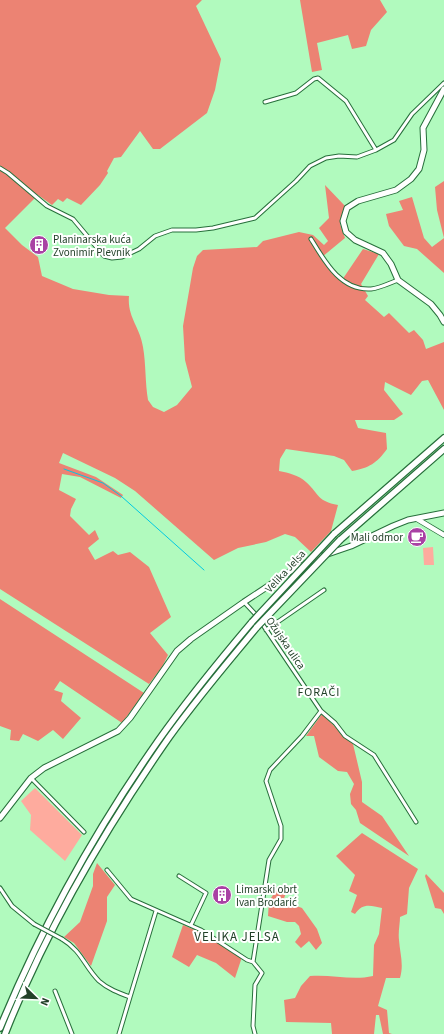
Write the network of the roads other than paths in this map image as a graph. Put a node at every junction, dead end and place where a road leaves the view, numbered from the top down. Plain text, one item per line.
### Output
1 (444, 83) edge
2 (444, 89) edge
3 (265, 102) dead end
4 (376, 150) junction
5 (0, 168) edge
6 (311, 239) dead end
7 (398, 280) junction
8 (444, 322) edge
9 (444, 438) edge
10 (444, 449) edge
11 (444, 513) edge
12 (417, 519) junction
13 (444, 535) edge
14 (324, 590) dead end
15 (244, 602) junction
16 (266, 630) junction
17 (321, 711) junction
18 (31, 778) junction
19 (0, 818) edge
20 (416, 822) dead end
21 (84, 832) dead end
22 (107, 870) dead end
23 (179, 876) dead end
24 (0, 888) edge
25 (156, 912) junction
26 (190, 925) junction
27 (253, 962) junction
28 (55, 991) dead end
29 (130, 997) junction
30 (0, 1028) edge
31 (5, 1034) edge
32 (72, 1034) edge
33 (119, 1034) edge
34 (255, 1034) edge

1 - 4 street
2 - 7 main road
3 - 4 street
4 - 5 street
6 - 7 street
7 - 8 main road
9 - 30 highway, Velika Jelsa, bridge
10 - 31 highway, Velika Jelsa, bridge
11 - 12 main road
12 - 13 main road
12 - 15 main road
14 - 16 street
15 - 16 street, Ožujska ulica
15 - 18 main road
16 - 17 street, Ožujska ulica
17 - 20 street, Ožujska ulica
17 - 27 street
18 - 19 main road
18 - 21 street
22 - 25 street
23 - 26 street
24 - 29 street, bridge
25 - 26 street
25 - 29 street
26 - 27 street
27 - 34 street
28 - 32 street
29 - 33 street

